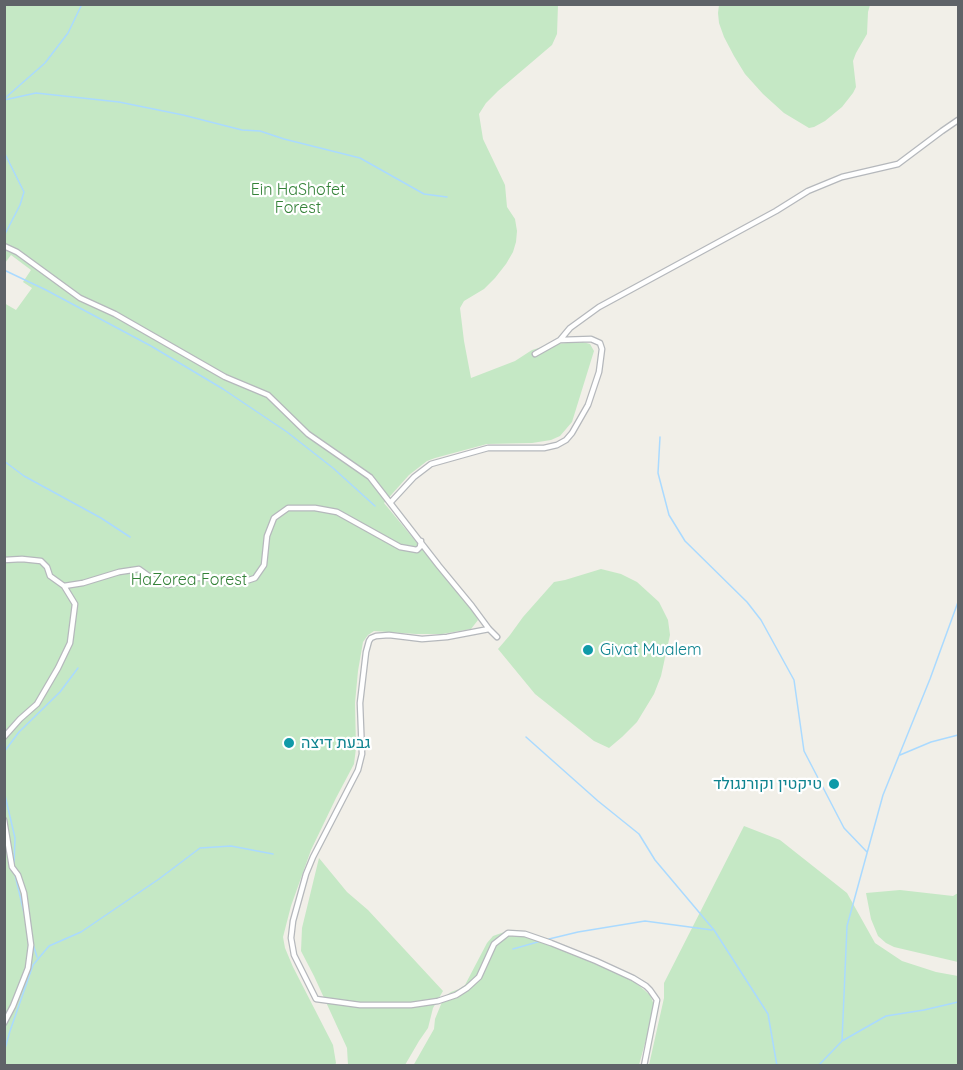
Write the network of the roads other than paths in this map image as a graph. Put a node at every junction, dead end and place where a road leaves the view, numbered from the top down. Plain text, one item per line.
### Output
1 (958, 120) edge
2 (4, 246) edge
3 (560, 340) junction
4 (535, 354) dead end
5 (390, 503) junction
6 (421, 542) junction
7 (4, 560) edge
8 (64, 586) junction
9 (489, 629) junction
10 (497, 637) dead end
11 (4, 737) edge
12 (4, 820) edge
13 (4, 1023) edge
14 (644, 1065) edge

1 - 3 street
2 - 5 street
3 - 4 street
3 - 5 street
5 - 6 street
6 - 8 street
6 - 9 street
7 - 8 street
8 - 11 street
9 - 10 street
9 - 14 street
12 - 13 street

